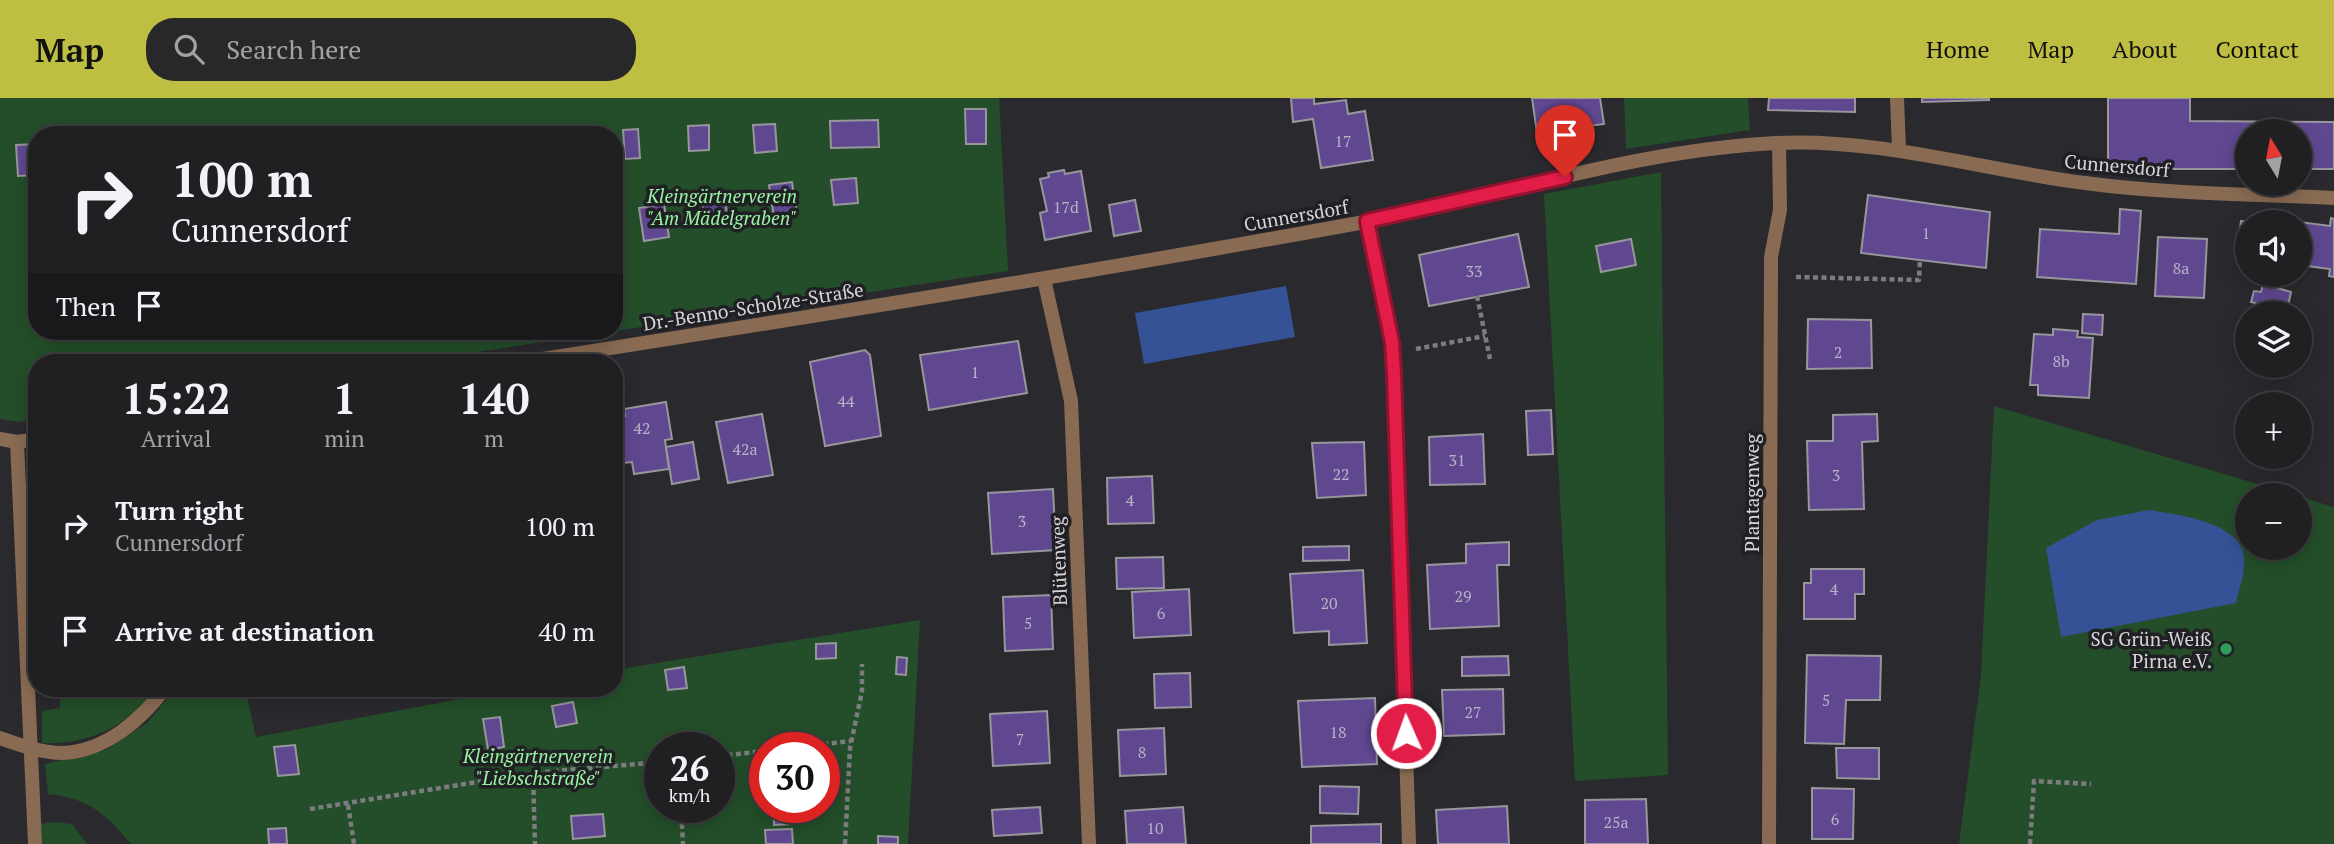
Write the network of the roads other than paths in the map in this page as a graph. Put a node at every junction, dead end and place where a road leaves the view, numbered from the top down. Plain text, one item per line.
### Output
1 (1897, 98) edge
2 (1779, 143) junction
3 (1899, 149) junction
4 (2334, 198) edge
5 (1367, 221) junction
6 (1044, 279) junction
7 (907, 302) joint
8 (574, 354) edge
9 (0, 439) edge
10 (28, 440) edge
11 (17, 442) junction
12 (28, 653) edge
13 (30, 697) edge
14 (158, 697) edge
15 (0, 738) edge
16 (33, 749) junction
17 (34, 844) edge
18 (1089, 844) edge
19 (1409, 844) edge
20 (1769, 844) edge

1 - 3 street
2 - 3 street, Cunnersdorf
2 - 5 street, Cunnersdorf
2 - 20 street, Plantagenweg
3 - 4 street, Cunnersdorf
5 - 6 street, Cunnersdorf
5 - 19 street
6 - 7 street, Cunnersdorf
6 - 18 street, Blütenweg
7 - 8 street, Dr.-Benno-Scholze-Straße
9 - 11 street
10 - 11 street
11 - 12 street
13 - 16 street
14 - 16 street
15 - 16 street
16 - 17 street

